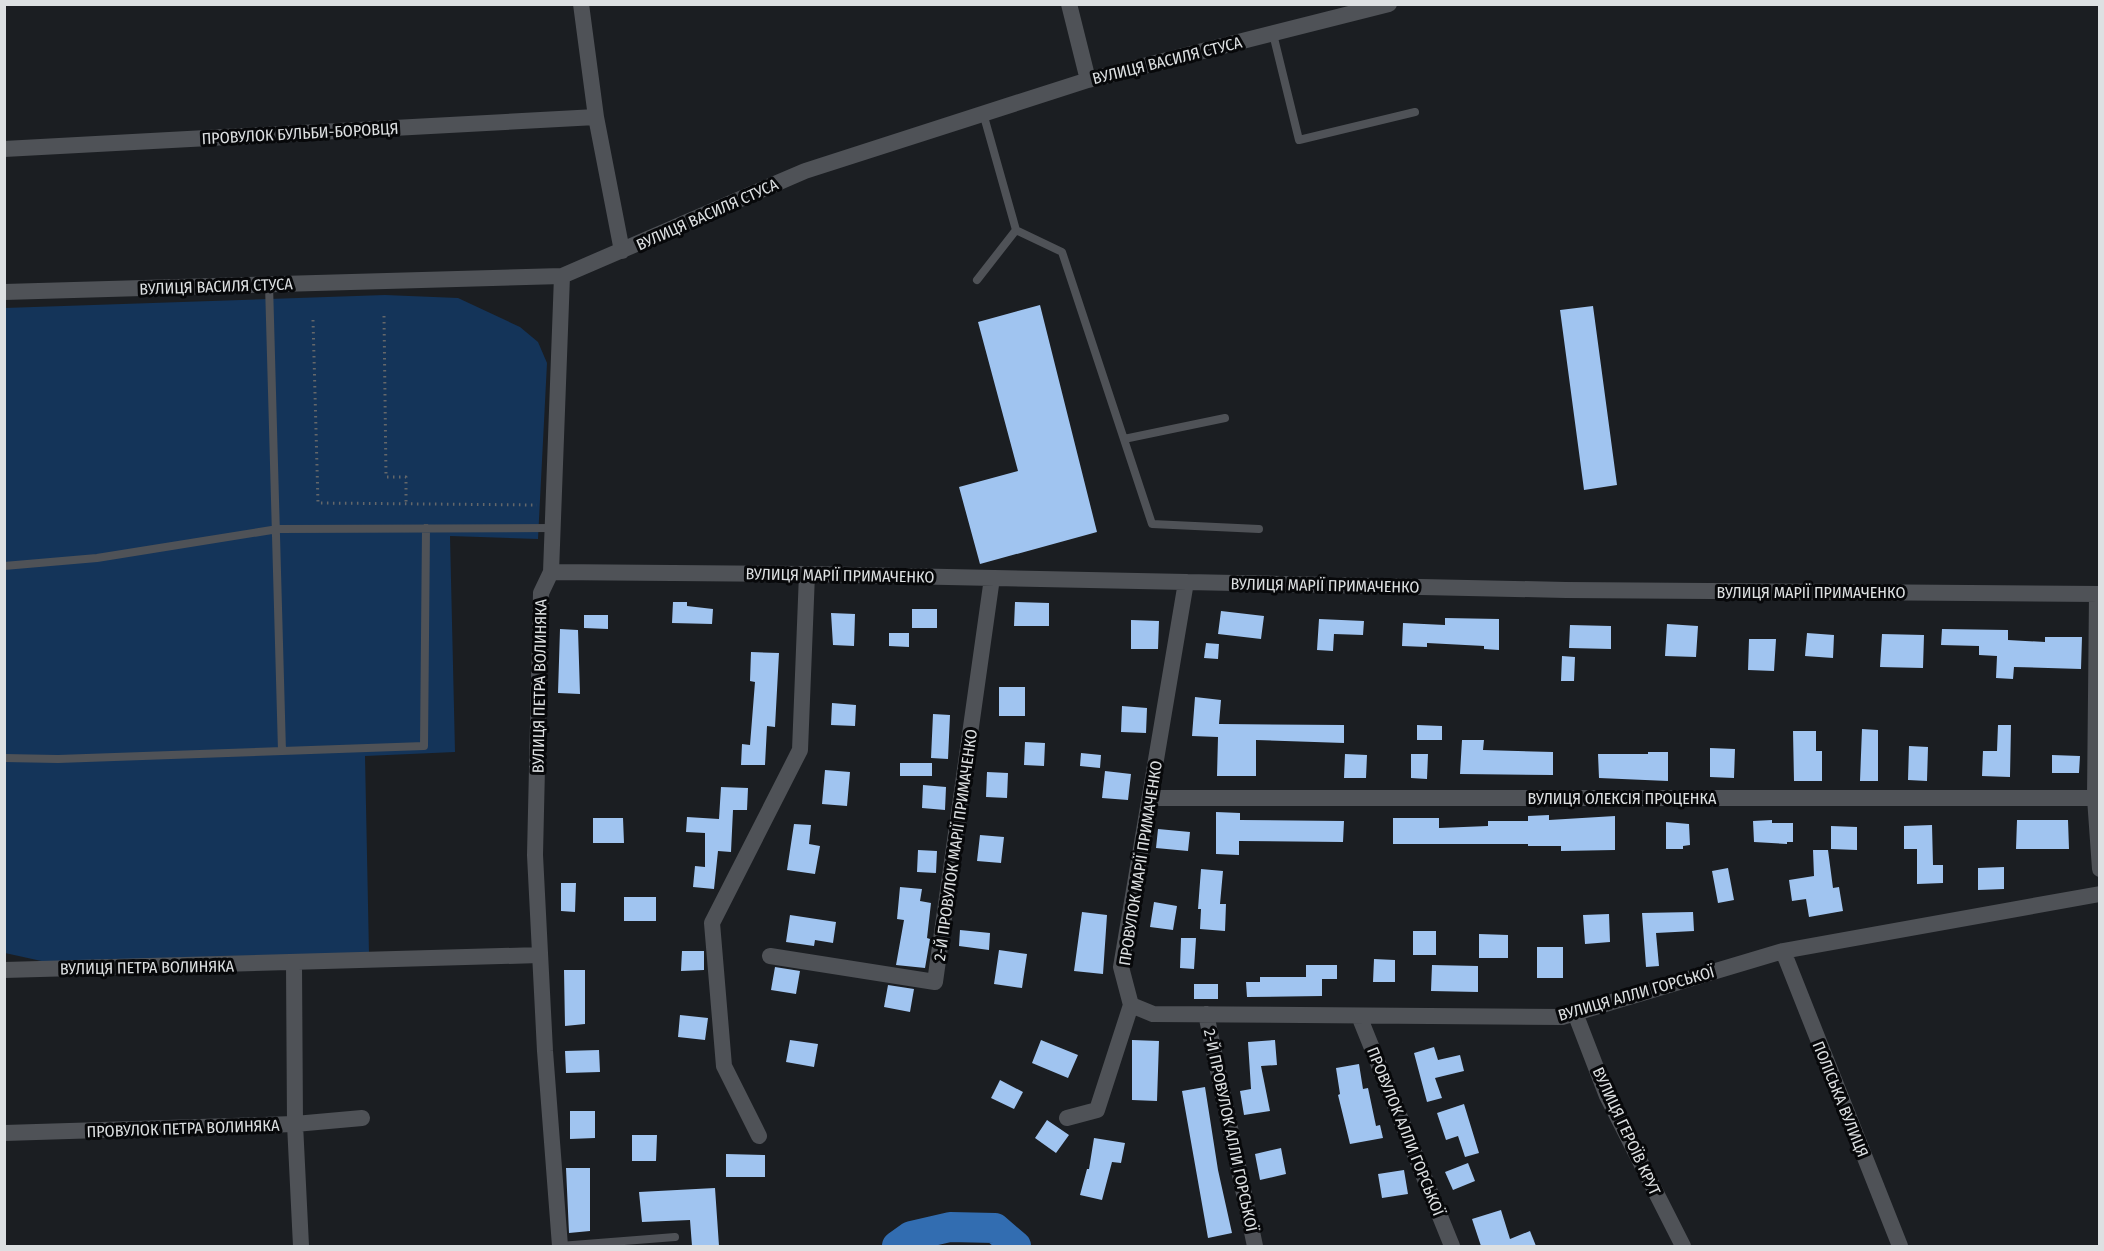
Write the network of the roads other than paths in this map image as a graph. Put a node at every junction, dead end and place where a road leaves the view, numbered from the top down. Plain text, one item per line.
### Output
1 (581, 4) edge
2 (1069, 4) edge
3 (1389, 4) edge
4 (1273, 34) junction
5 (1088, 80) junction
6 (1415, 112) dead end
7 (983, 113) junction
8 (596, 117) junction
9 (4, 149) edge
10 (1016, 230) junction
11 (622, 251) junction
12 (562, 276) junction
13 (977, 280) dead end
14 (269, 284) junction
15 (4, 292) edge
16 (1225, 418) dead end
17 (1124, 439) junction
18 (426, 528) junction
19 (553, 528) junction
20 (278, 529) junction
21 (1259, 529) dead end
22 (4, 566) edge
23 (552, 572) junction
24 (807, 574) junction
25 (992, 578) junction
26 (1186, 582) junction
27 (2098, 594) edge
28 (282, 751) junction
29 (4, 758) edge
30 (1150, 798) junction
31 (2095, 798) junction
32 (2100, 869) edge
33 (2100, 894) edge
34 (1783, 951) junction
35 (540, 955) junction
36 (770, 956) dead end
37 (294, 964) junction
38 (4, 970) edge
39 (1131, 1005) junction
40 (1575, 1013) junction
41 (1206, 1014) junction
42 (1359, 1016) junction
43 (362, 1118) dead end
44 (1067, 1118) dead end
45 (295, 1125) junction
46 (4, 1133) edge
47 (759, 1136) dead end
48 (675, 1238) dead end
49 (300, 1246) edge
50 (560, 1246) edge
51 (1255, 1246) edge
52 (1452, 1246) edge
53 (1683, 1246) edge
54 (1899, 1246) edge

1 - 8 street
2 - 5 street
3 - 4 street, ВУЛИЦЯ ВАСИЛЯ СТУСА
4 - 5 street, ВУЛИЦЯ ВАСИЛЯ СТУСА
4 - 6 lane
5 - 7 street, ВУЛИЦЯ ВАСИЛЯ СТУСА
7 - 10 lane
7 - 11 street, ВУЛИЦЯ ВАСИЛЯ СТУСА
8 - 9 street, ПРОВУЛОК БУЛЬБИ-БОРОВЦЯ
8 - 11 street
10 - 13 lane
10 - 17 lane
11 - 12 street, ВУЛИЦЯ ВАСИЛЯ СТУСА
12 - 14 street, ВУЛИЦЯ ВАСИЛЯ СТУСА
12 - 19 street, ВУЛИЦЯ ПЕТРА ВОЛИНЯКА
14 - 15 street, ВУЛИЦЯ ВАСИЛЯ СТУСА
14 - 20 lane
16 - 17 lane
17 - 21 lane
18 - 19 lane
18 - 20 lane
18 - 28 lane
19 - 23 street, ВУЛИЦЯ ПЕТРА ВОЛИНЯКА
20 - 22 lane
20 - 28 lane
23 - 24 street, ВУЛИЦЯ МАРІЇ ПРИМАЧЕНКО
23 - 35 street, ВУЛИЦЯ ПЕТРА ВОЛИНЯКА
24 - 25 street, ВУЛИЦЯ МАРІЇ ПРИМАЧЕНКО
24 - 47 street
25 - 26 street, ВУЛИЦЯ МАРІЇ ПРИМАЧЕНКО
25 - 36 street, 2-Й ПРОВУЛОК МАРІЇ ПРИМАЧЕНКО
26 - 27 street, ВУЛИЦЯ МАРІЇ ПРИМАЧЕНКО
26 - 30 street, ПРОВУЛОК МАРІЇ ПРИМАЧЕНКО
27 - 31 street
28 - 29 lane
30 - 31 street, ВУЛИЦЯ ОЛЕКСІЯ ПРОЦЕНКА
30 - 39 street, ПРОВУЛОК МАРІЇ ПРИМАЧЕНКО
31 - 32 street
33 - 34 street, ВУЛИЦЯ АЛЛИ ГОРСЬКОЇ
34 - 40 street, ВУЛИЦЯ АЛЛИ ГОРСЬКОЇ
34 - 54 street, ПОЛІСЬКА ВУЛИЦЯ
35 - 37 street, ВУЛИЦЯ ПЕТРА ВОЛИНЯКА
35 - 50 street, ВУЛИЦЯ ПЕТРА ВОЛИНЯКА
37 - 38 street, ВУЛИЦЯ ПЕТРА ВОЛИНЯКА
37 - 45 street
39 - 41 street, ВУЛИЦЯ АЛЛИ ГОРСЬКОЇ
39 - 44 street
40 - 42 street, ВУЛИЦЯ АЛЛИ ГОРСЬКОЇ
40 - 53 street, ВУЛИЦЯ ГЕРОЇВ КРУТ
41 - 42 street, ВУЛИЦЯ АЛЛИ ГОРСЬКОЇ
41 - 51 street, 2-Й ПРОВУЛОК АЛЛИ ГОРСЬКОЇ
42 - 52 street, ПРОВУЛОК АЛЛИ ГОРСЬКОЇ
43 - 45 street, ПРОВУЛОК ПЕТРА ВОЛИНЯКА
45 - 46 street, ПРОВУЛОК ПЕТРА ВОЛИНЯКА
45 - 49 street
48 - 50 lane, ВУЛИЦЯ ПЕТРА ВОЛИНЯКА

